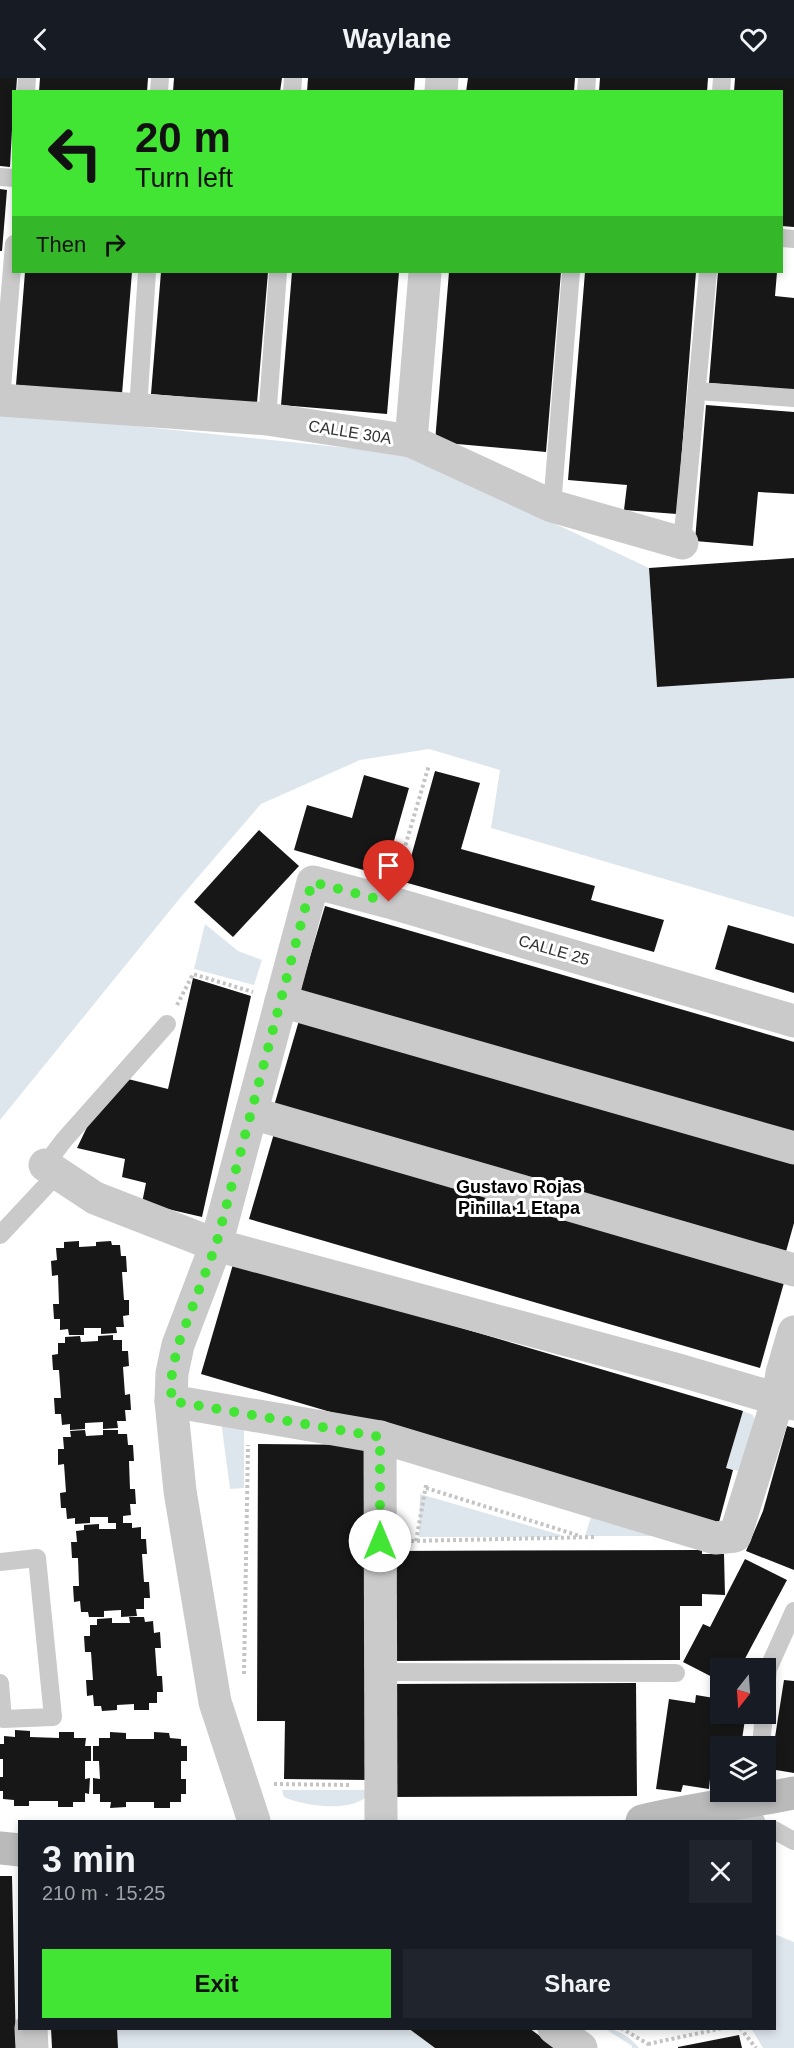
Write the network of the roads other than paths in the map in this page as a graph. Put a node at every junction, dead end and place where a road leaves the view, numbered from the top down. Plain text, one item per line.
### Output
1 (12, 266) edge
2 (147, 273) edge
3 (278, 273) edge
4 (425, 273) edge
5 (571, 273) edge
6 (708, 273) edge
7 (697, 391) junction
8 (794, 398) edge
9 (0, 400) edge
10 (138, 408) junction
11 (267, 419) junction
12 (411, 441) junction
13 (552, 506) junction
14 (682, 543) joint
15 (281, 1001) junction
16 (794, 1021) edge
17 (167, 1024) road end
18 (252, 1113) junction
19 (794, 1148) edge
20 (51, 1169) junction
21 (0, 1234) edge
22 (216, 1245) junction
23 (794, 1270) edge
24 (794, 1332) edge
25 (171, 1401) junction
26 (786, 1401) edge
27 (380, 1437) junction
28 (0, 1562) edge
29 (794, 1611) edge
30 (773, 1658) edge
31 (380, 1672) junction
32 (676, 1672) dead end
33 (0, 1683) edge
34 (794, 1793) edge
35 (754, 1804) edge
36 (254, 1820) edge
37 (381, 1820) edge
38 (647, 1820) edge
39 (776, 1831) edge
40 (794, 1841) edge
41 (0, 1848) edge
42 (18, 1850) edge
43 (31, 2030) edge
44 (557, 2030) edge
45 (32, 2048) edge
46 (581, 2048) edge

1 - 9 lane
2 - 10 lane
3 - 11 lane
4 - 12 street
5 - 13 lane
6 - 7 lane
7 - 8 lane
7 - 14 lane
9 - 10 street, CALLE 30A
10 - 11 street, CALLE 30A
11 - 12 street, CALLE 30A
12 - 13 street, CALLE 30A
13 - 14 street, CALLE 30A
15 - 16 street, CALLE 25
15 - 18 street
15 - 19 street
17 - 20 lane
18 - 22 street
18 - 23 street
20 - 21 lane
20 - 22 street
22 - 25 street
22 - 26 street
24 - 26 street
25 - 27 street
25 - 36 street
26 - 27 street
27 - 31 street
28 - 33 lane
29 - 30 lane
31 - 32 lane
31 - 37 street
34 - 35 street
35 - 38 street
39 - 40 lane
41 - 42 street
43 - 45 street
44 - 46 street

